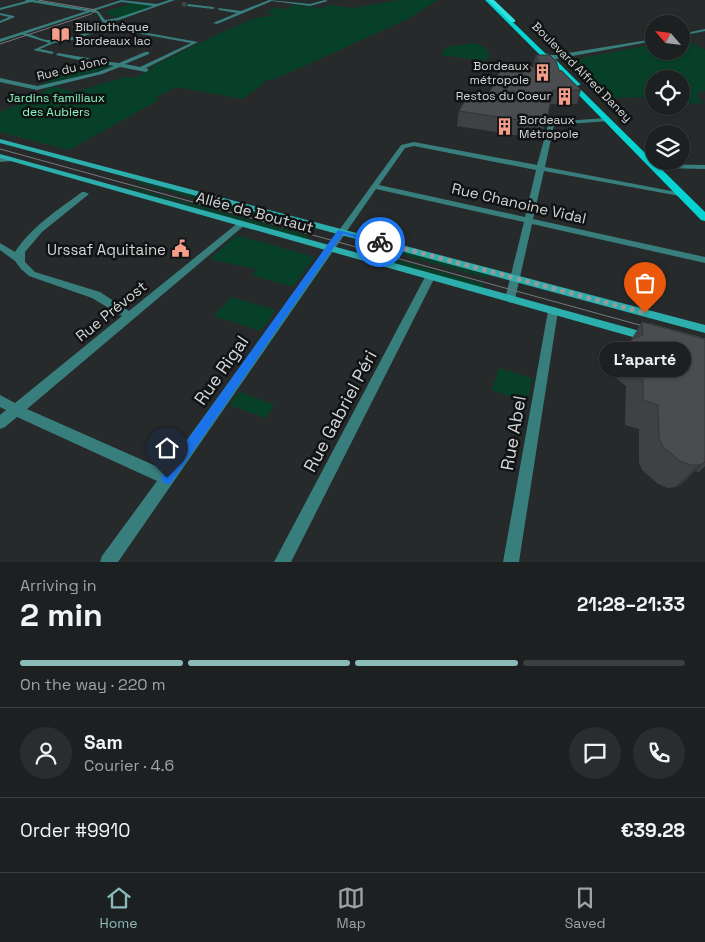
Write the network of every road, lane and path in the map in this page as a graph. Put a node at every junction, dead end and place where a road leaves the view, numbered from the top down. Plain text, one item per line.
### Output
1 (48, 0) edge
2 (124, 0) edge
3 (173, 0) edge
4 (271, 0) edge
5 (491, 0) edge
6 (28, 1) edge
7 (326, 1) edge
8 (167, 2) junction
9 (189, 2) edge
10 (158, 6) junction
11 (100, 8) junction
12 (213, 8) dead end
13 (219, 9) dead end
14 (92, 10) junction
15 (240, 12) junction
16 (0, 13) edge
17 (513, 21) junction
18 (0, 22) edge
19 (215, 23) dead end
20 (106, 24) junction
21 (97, 29) tunnel mouth
22 (705, 30) edge
23 (88, 33) tunnel mouth
24 (690, 33) edge
25 (22, 34) junction
26 (0, 41) edge
27 (55, 41) junction
28 (645, 42) edge
29 (52, 53) dead end
30 (148, 53) dead end
31 (58, 54) dead end
32 (549, 59) junction
33 (88, 60) dead end
34 (96, 61) dead end
35 (120, 65) junction
36 (141, 69) junction
37 (109, 70) junction
38 (0, 80) edge
39 (608, 120) junction
40 (0, 141) edge
41 (645, 151) edge
42 (0, 156) edge
43 (9, 159) junction
44 (0, 160) edge
45 (690, 165) edge
46 (705, 167) edge
47 (541, 169) junction
48 (664, 170) edge
49 (376, 183) junction
50 (85, 194) dead end
51 (682, 195) junction
52 (705, 210) edge
53 (705, 218) edge
54 (529, 219) junction
55 (242, 224) junction
56 (341, 232) junction
57 (0, 246) edge
58 (329, 248) junction
59 (20, 260) junction
60 (705, 260) edge
61 (430, 277) junction
62 (515, 278) junction
63 (510, 299) junction
64 (553, 311) junction
65 (130, 316) junction
66 (705, 329) edge
67 (660, 341) edge
68 (0, 400) edge
69 (16, 410) junction
70 (0, 423) edge
71 (167, 478) junction
72 (108, 562) edge
73 (282, 562) edge
74 (511, 562) edge

1 - 11 street
2 - 10 street
2 - 11 street
3 - 8 street
4 - 7 street
4 - 15 street
5 - 17 main road, Boulevard Alfred Daney
5 - 17 highway
5 - 32 main road, Boulevard Alfred Daney
6 - 14 street
6 - 16 street
8 - 9 street
8 - 10 street
9 - 12 street
10 - 20 street
11 - 14 street
13 - 15 street
14 - 20 street
14 - 25 street
15 - 19 street
16 - 18 street
17 - 32 main road, Boulevard Alfred Daney
20 - 21 street
20 - 36 street
22 - 24 street
23 - 27 street
25 - 26 street
25 - 27 street
27 - 29 street
28 - 32 street
30 - 35 street, Rue du Jonc
31 - 33 street
32 - 39 main road, Boulevard Alfred Daney
32 - 41 main road, Boulevard Alfred Daney
34 - 35 street
35 - 36 street
35 - 37 street, Rue du Jonc
36 - 37 street
37 - 38 street, Rue du Jonc
39 - 47 street
39 - 51 main road, Boulevard Alfred Daney
40 - 56 main road, Allée de Boutaut
42 - 43 main road, Allée de Boutaut
43 - 44 street
43 - 55 main road, Allée de Boutaut
45 - 46 street
47 - 49 street, Rue Rigal
47 - 51 street
47 - 54 street
48 - 52 main road, Boulevard Alfred Daney
49 - 54 street, Rue Chanoine Vidal
49 - 56 street, Rue Rigal
50 - 59 street
51 - 53 main road, Boulevard Alfred Daney
54 - 60 street, Rue Chanoine Vidal
54 - 62 street
55 - 58 main road, Allée de Boutaut
55 - 65 street, Rue Prévost
56 - 58 street, Rue Rigal
56 - 62 main road, Allée de Boutaut
57 - 59 street
58 - 61 main road, Allée de Boutaut
58 - 71 street, Rue Rigal
59 - 65 street
61 - 63 main road, Allée de Boutaut
61 - 73 street, Rue Gabriel Péri
62 - 63 street
62 - 66 main road, Allée de Boutaut
63 - 64 main road, Allée de Boutaut
64 - 67 main road, Allée de Boutaut
64 - 74 street, Rue Abel
65 - 69 street, Rue Prévost
68 - 69 street
69 - 70 street, Rue Prévost
69 - 71 street
71 - 72 street, Rue Rigal

